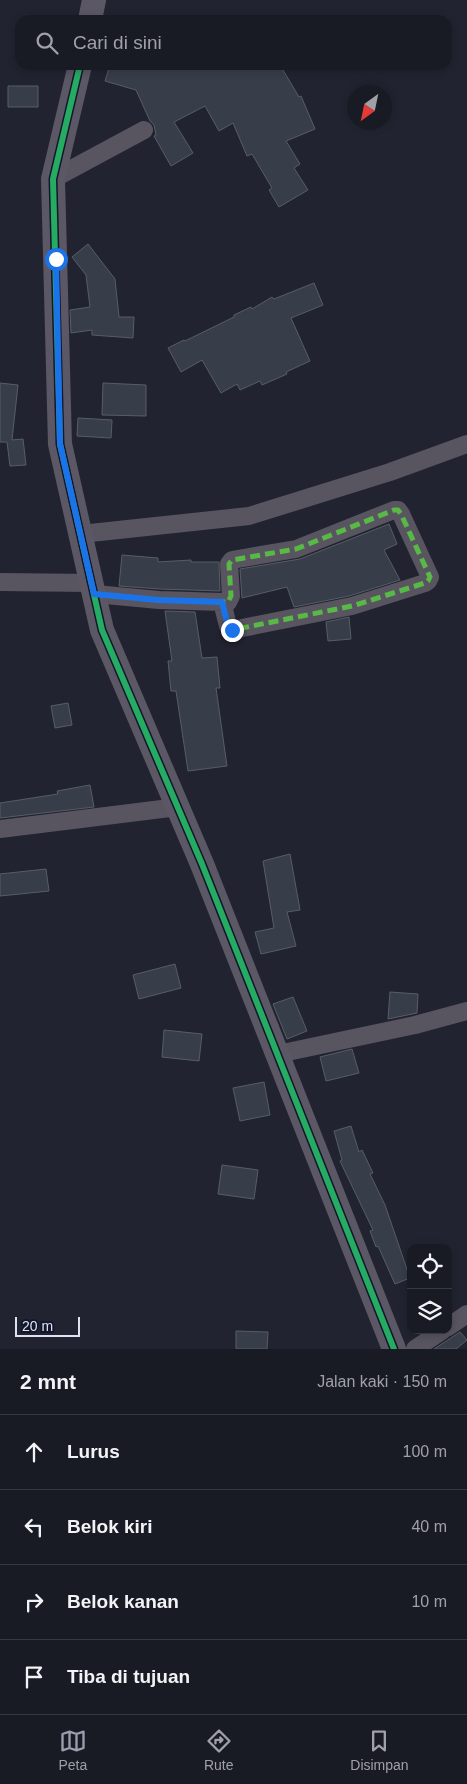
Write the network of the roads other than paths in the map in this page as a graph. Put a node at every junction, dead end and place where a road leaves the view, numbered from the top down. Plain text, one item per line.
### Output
1 (94, 0) edge
2 (91, 15) edge
3 (79, 70) edge
4 (144, 130) dead end
5 (53, 178) junction
6 (467, 444) edge
7 (81, 534) junction
8 (0, 582) edge
9 (93, 589) junction
10 (222, 602) junction
11 (178, 807) junction
12 (0, 829) edge
13 (467, 1011) edge
14 (278, 1054) junction
15 (467, 1314) edge
16 (452, 1324) edge
17 (437, 1334) edge
18 (394, 1349) edge
19 (415, 1349) edge

1 - 2 street
3 - 5 street
4 - 5 street
5 - 7 street
6 - 7 street
7 - 9 street
8 - 9 street
9 - 10 street
9 - 11 street
10 - 10 street
11 - 12 street
11 - 14 street
13 - 14 street
14 - 18 street
15 - 16 street
17 - 19 street

